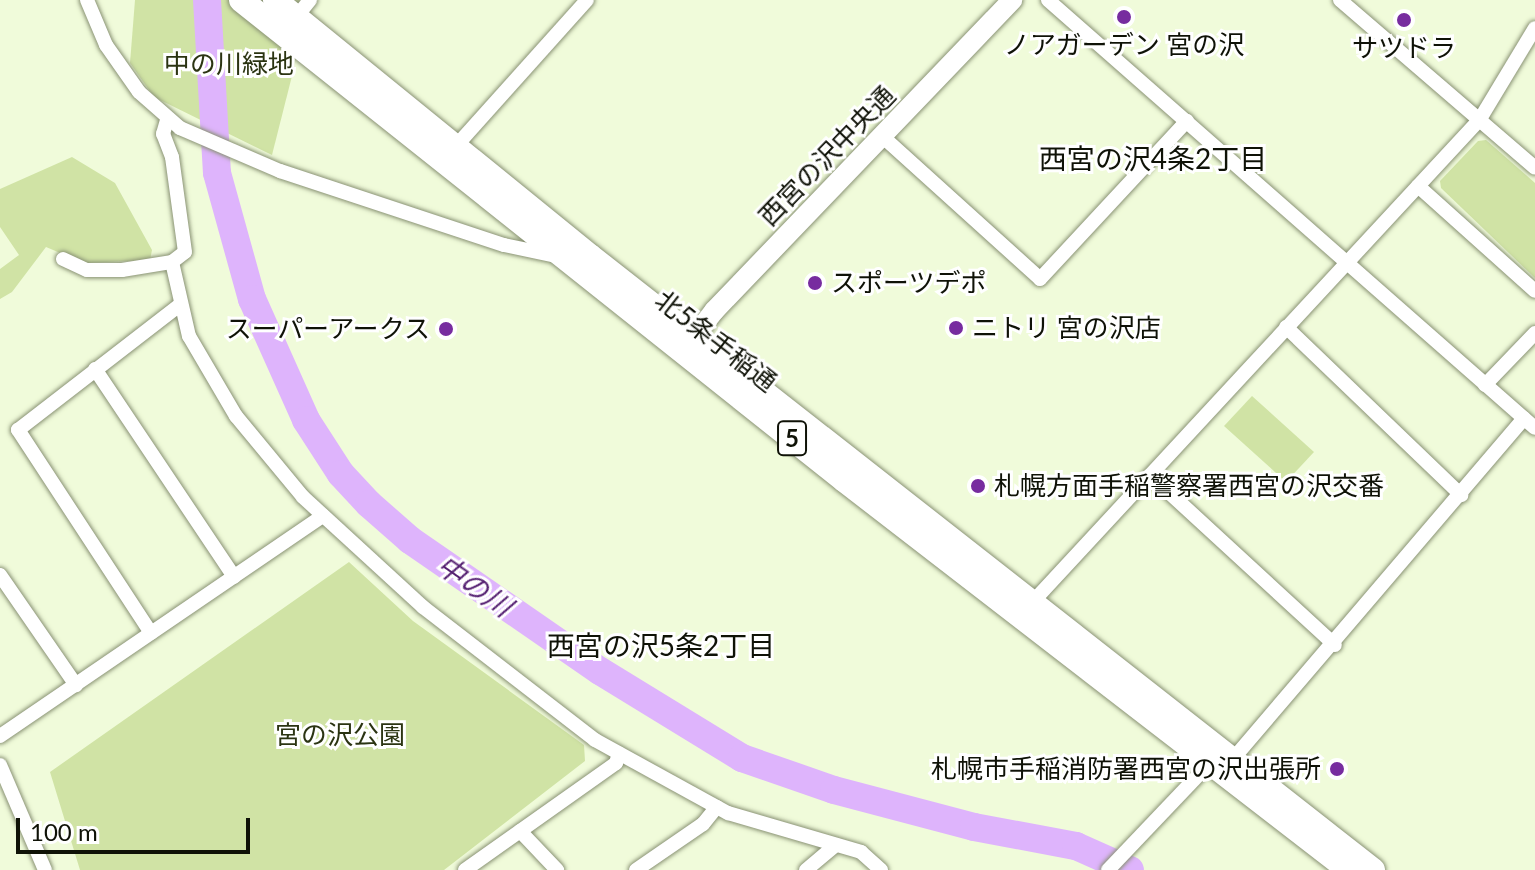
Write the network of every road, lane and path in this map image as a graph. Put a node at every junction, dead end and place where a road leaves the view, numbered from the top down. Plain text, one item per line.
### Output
1 (87, 0) edge
2 (241, 0) edge
3 (275, 0) edge
4 (587, 0) edge
5 (1012, 0) edge
6 (1048, 0) edge
7 (1340, 0) edge
8 (297, 16) edge
9 (1535, 28) edge
10 (1480, 119) junction
11 (1187, 121) junction
12 (174, 124) junction
13 (882, 136) junction
14 (456, 146) junction
15 (1535, 168) edge
16 (1418, 186) junction
17 (63, 259) dead end
18 (571, 261) junction
19 (172, 262) junction
20 (1344, 263) junction
21 (1535, 291) edge
22 (181, 304) junction
23 (1286, 327) junction
24 (1535, 333) edge
25 (689, 344) junction
26 (95, 369) junction
27 (1485, 385) junction
28 (1530, 423) edge
29 (1150, 475) junction
30 (1461, 495) junction
31 (323, 516) junction
32 (0, 575) edge
33 (234, 577) junction
34 (1026, 610) junction
35 (151, 633) junction
36 (1335, 645) junction
37 (76, 685) junction
38 (0, 736) edge
39 (619, 753) junction
40 (1233, 759) junction
41 (1209, 764) junction
42 (0, 765) edge
43 (717, 807) junction
44 (520, 831) junction
45 (836, 845) junction
46 (45, 870) edge
47 (465, 870) edge
48 (557, 870) edge
49 (636, 870) edge
50 (806, 870) edge
51 (881, 870) edge
52 (1108, 870) edge
53 (1349, 870) edge
54 (1373, 870) edge

1 - 12 street
2 - 8 highway, 北5条手稲通 / 5
3 - 8 highway, 北5条手稲通 / 5
4 - 14 street
5 - 13 street, 西宮の沢中央通
6 - 11 street
7 - 10 street
8 - 14 highway, 北5条手稲通 / 5
8 - 18 highway, 北5条手稲通 / 5
9 - 10 street
10 - 15 street
10 - 16 street
11 - 13 street
11 - 20 street
12 - 18 street
12 - 19 street
13 - 25 street, 西宮の沢中央通
14 - 25 highway, 北5条手稲通 / 5
16 - 20 street
16 - 21 street
17 - 19 street
18 - 25 highway, 北5条手稲通 / 5
19 - 22 street
20 - 23 street
20 - 27 street
22 - 26 street
22 - 31 street
23 - 29 street
23 - 30 street
24 - 27 street
25 - 34 highway, 北5条手稲通 / 5
26 - 33 street
26 - 35 street
27 - 28 street
28 - 30 street
29 - 34 street
29 - 36 street
30 - 36 street
31 - 33 street
31 - 39 street
32 - 37 street
33 - 35 street
34 - 40 highway, 北5条手稲通 / 5
34 - 41 highway, 北5条手稲通 / 5
35 - 37 street
36 - 40 street
37 - 38 street
39 - 43 street
39 - 44 street
40 - 54 highway, 北5条手稲通 / 5
41 - 52 street
41 - 53 highway, 北5条手稲通 / 5
42 - 46 street
43 - 45 street
43 - 49 street
44 - 47 street
44 - 48 street
45 - 50 street
45 - 51 street

